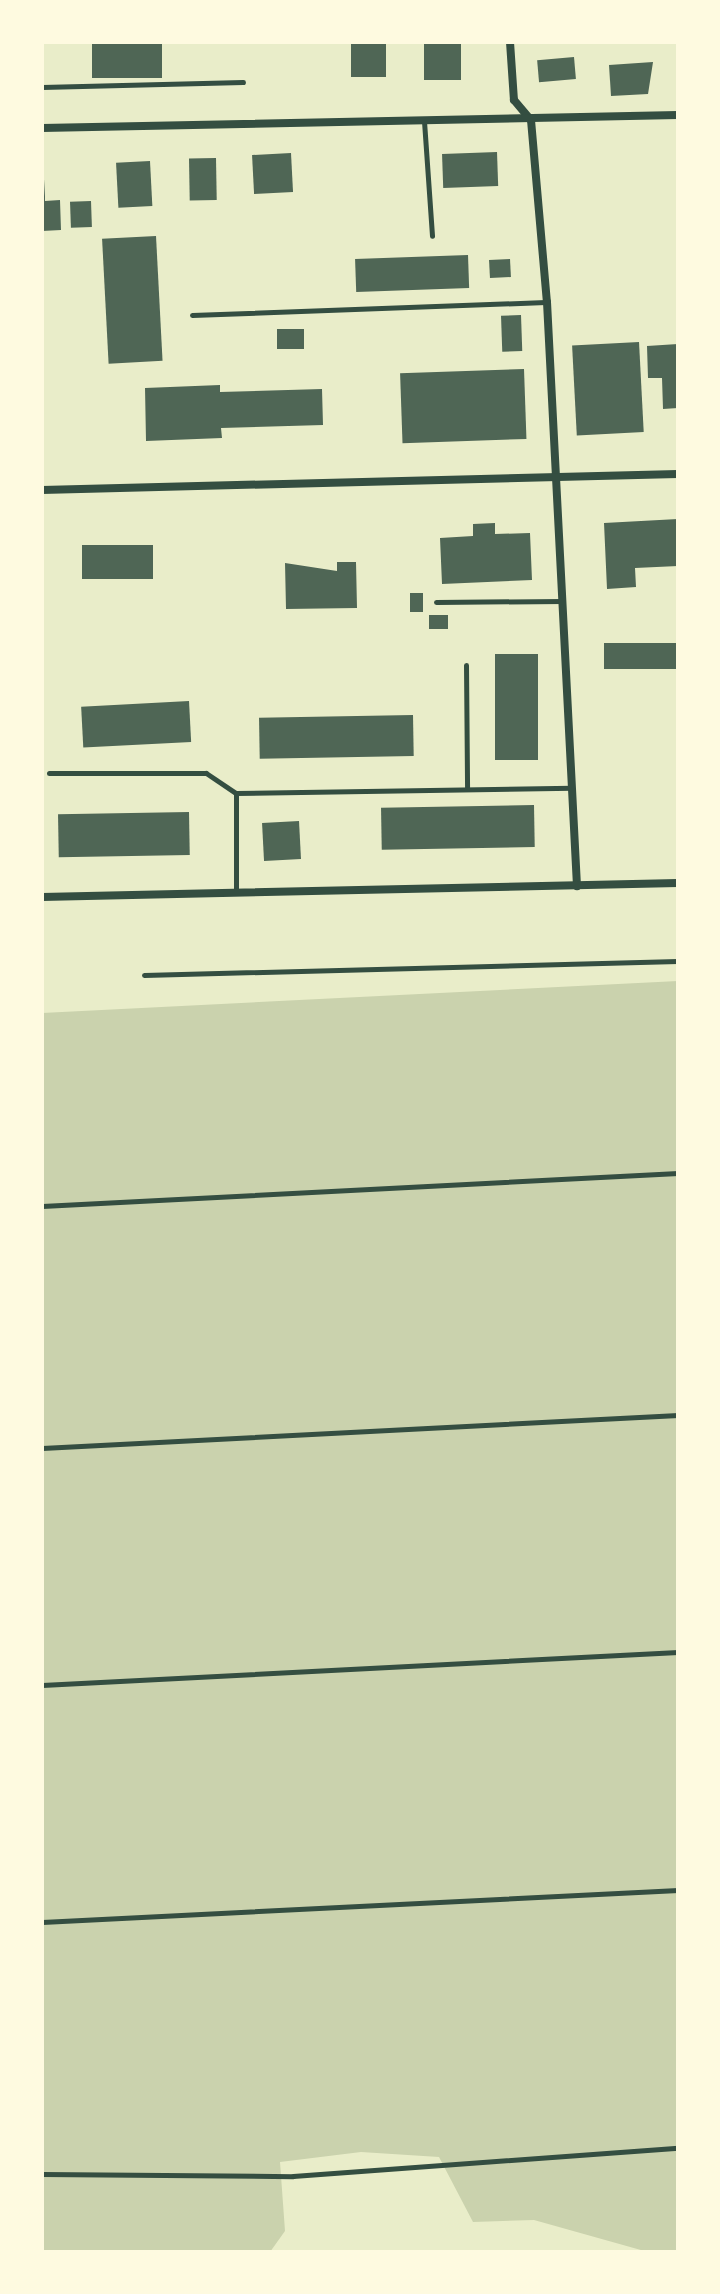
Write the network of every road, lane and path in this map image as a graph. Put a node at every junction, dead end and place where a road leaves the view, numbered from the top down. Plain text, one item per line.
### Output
1 (510, 42) edge
2 (243, 82) dead end
3 (42, 87) edge
4 (678, 115) edge
5 (531, 120) junction
6 (424, 121) junction
7 (42, 128) edge
8 (432, 236) dead end
9 (547, 302) junction
10 (192, 315) dead end
11 (678, 474) edge
12 (559, 478) junction
13 (42, 490) edge
14 (564, 601) junction
15 (436, 602) dead end
16 (466, 665) dead end
17 (49, 773) dead end
18 (572, 788) junction
19 (467, 789) junction
20 (236, 793) junction
21 (678, 883) edge
22 (577, 886) junction
23 (236, 892) junction
24 (42, 897) edge
25 (678, 961) edge
26 (144, 975) dead end
27 (678, 1173) edge
28 (42, 1206) edge
29 (678, 1415) edge
30 (42, 1448) edge
31 (678, 1652) edge
32 (42, 1685) edge
33 (678, 1890) edge
34 (42, 1922) edge
35 (678, 2148) edge
36 (42, 2174) edge

1 - 5 street
2 - 3 lane
4 - 5 street
5 - 6 street
5 - 9 street
6 - 7 street
6 - 8 lane
9 - 10 lane
9 - 12 street
11 - 12 street
12 - 13 street
12 - 14 street
14 - 15 lane
14 - 18 street
16 - 19 lane
17 - 20 lane
18 - 19 lane
18 - 22 street
19 - 20 lane
20 - 23 lane
21 - 22 street
22 - 23 street
23 - 24 street
25 - 26 lane
27 - 28 lane
29 - 30 lane
31 - 32 lane
33 - 34 lane
35 - 36 lane

